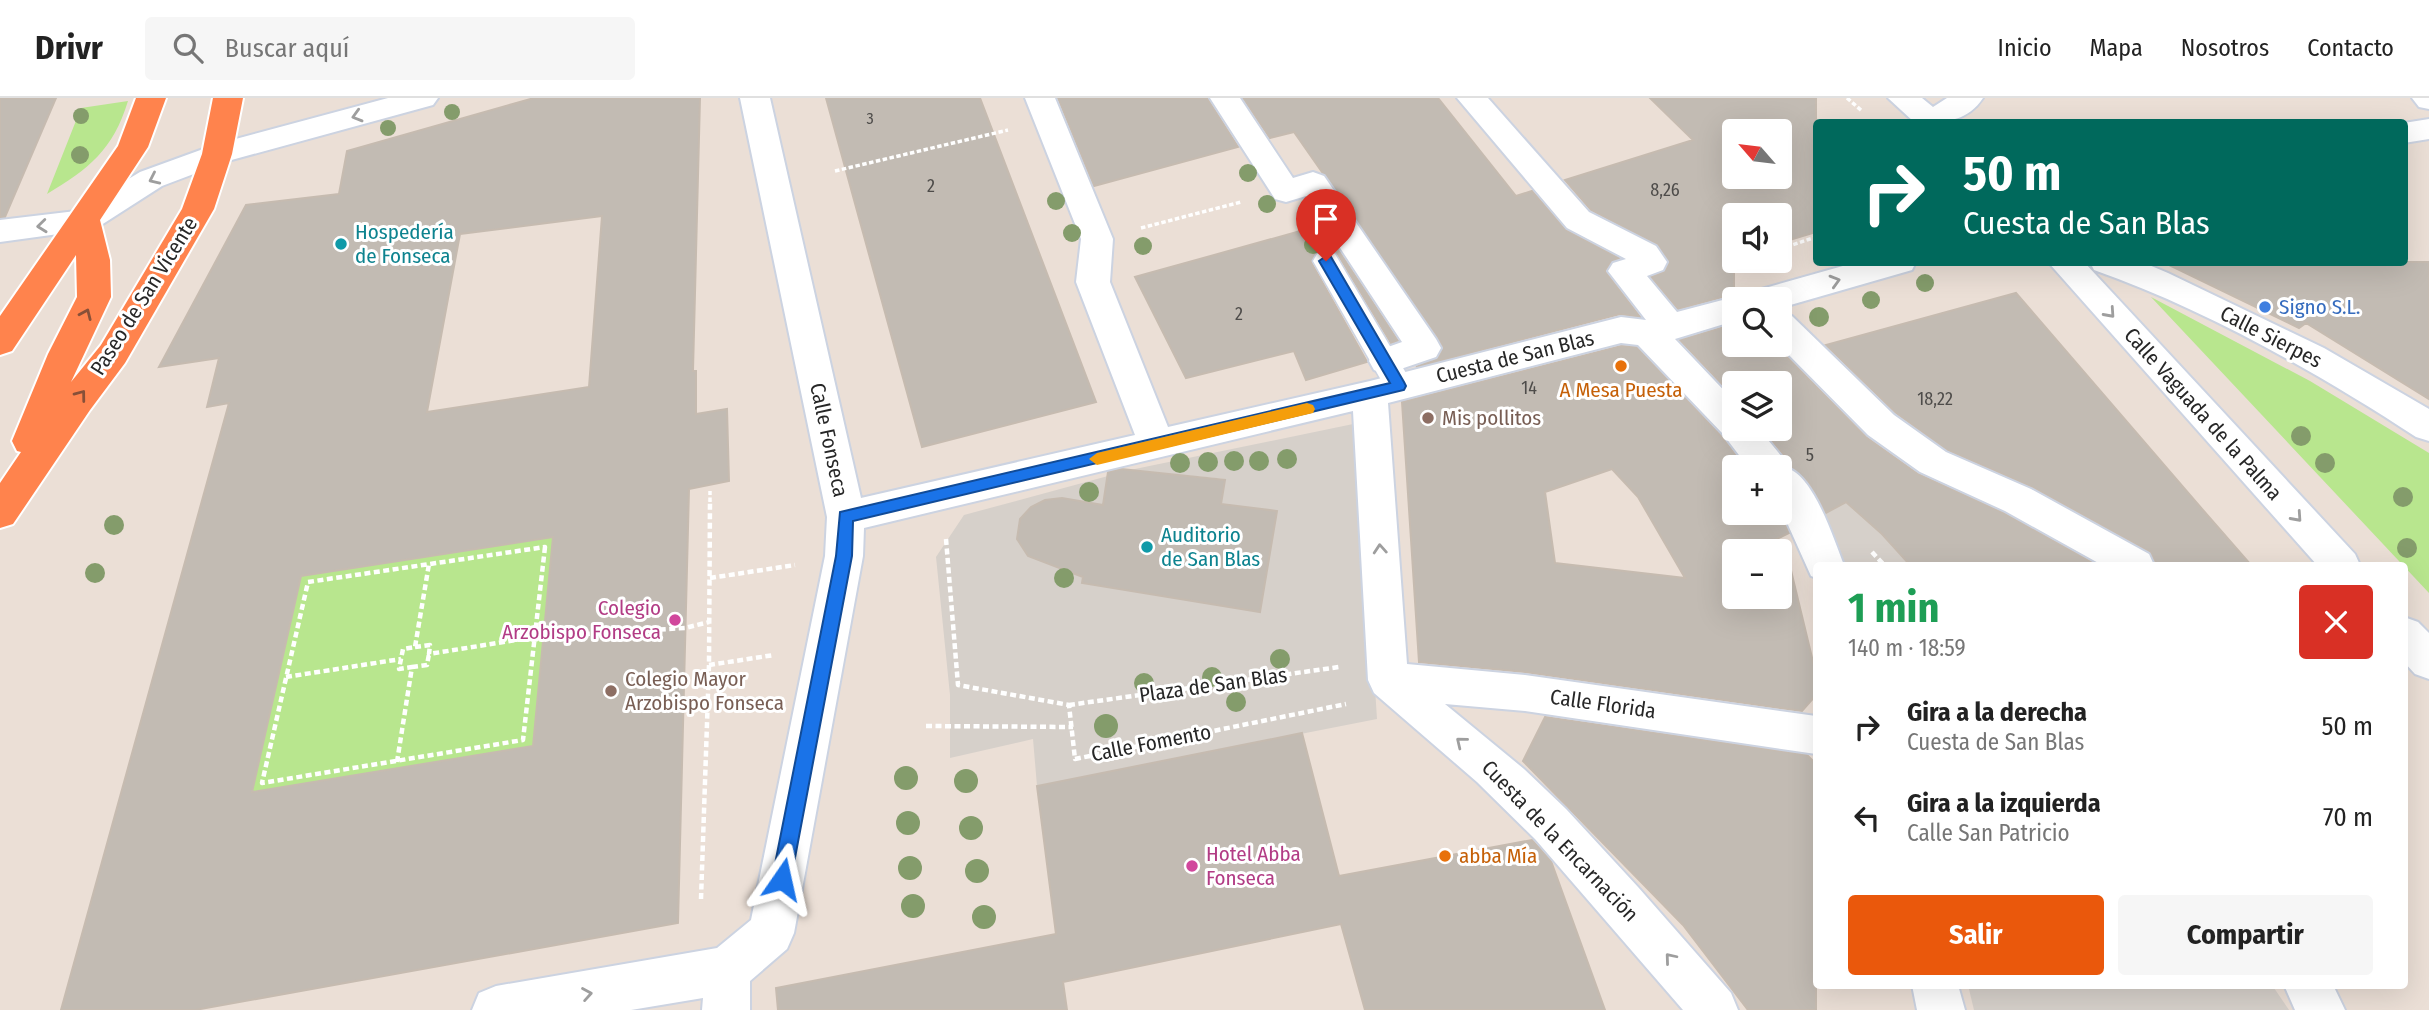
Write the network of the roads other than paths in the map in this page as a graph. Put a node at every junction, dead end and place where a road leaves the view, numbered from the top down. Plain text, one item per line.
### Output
1 (151, 98) edge
2 (228, 98) edge
3 (422, 98) edge
4 (755, 98) edge
5 (1040, 98) edge
6 (1225, 98) edge
7 (1472, 98) edge
8 (1903, 98) edge
9 (1968, 98) edge
10 (1928, 119) edge
11 (1936, 119) edge
12 (218, 153) junction
13 (84, 221) junction
14 (0, 231) edge
15 (1326, 261) dead end
16 (1886, 266) edge
17 (2068, 266) edge
18 (2116, 266) edge
19 (1792, 293) edge
20 (1722, 313) edge
21 (1660, 330) junction
22 (1792, 337) edge
23 (0, 342) edge
24 (1385, 381) junction
25 (1722, 409) edge
26 (2429, 427) edge
27 (1748, 441) edge
28 (1157, 444) junction
29 (1759, 455) edge
30 (1792, 495) edge
31 (0, 512) edge
32 (846, 517) junction
33 (1824, 562) edge
34 (2130, 562) edge
35 (2338, 562) edge
36 (2408, 638) edge
37 (2429, 661) edge
38 (1395, 687) junction
39 (1813, 735) edge
40 (1936, 989) edge
41 (2309, 989) edge
42 (727, 990) edge
43 (496, 1010) edge
44 (1714, 1010) edge
45 (1941, 1010) edge
46 (2321, 1010) edge

1 - 13 highway
2 - 12 highway, Paseo de San Vicente
3 -> 12 street
4 - 32 street, Calle Fonseca
5 - 28 street
6 - 24 street
7 - 21 street
8 - 10 street
9 - 11 street
12 -> 13 street
31 -> 12 highway, Paseo de San Vicente
13 -> 14 street
13 - 23 highway
31 -> 13 highway, Paseo de San Vicente
15 - 24 lane
19 -> 16 street
17 -> 35 street, Calle Vaguada de la Palma
18 - 26 street, Calle Sierpes
20 - 21 street, Cuesta de San Blas
21 - 24 street, Cuesta de San Blas
21 - 25 street
22 - 34 street
24 - 28 street, Cuesta de San Blas
38 -> 24 street
27 - 29 street
28 - 32 street, Cuesta de San Blas
30 - 33 street
32 - 42 street, Calle Fonseca
36 - 37 street
38 - 39 street, Calle Florida
44 -> 38 street, Cuesta de la Encarnación
40 - 45 street
41 - 46 street
43 -> 42 street

